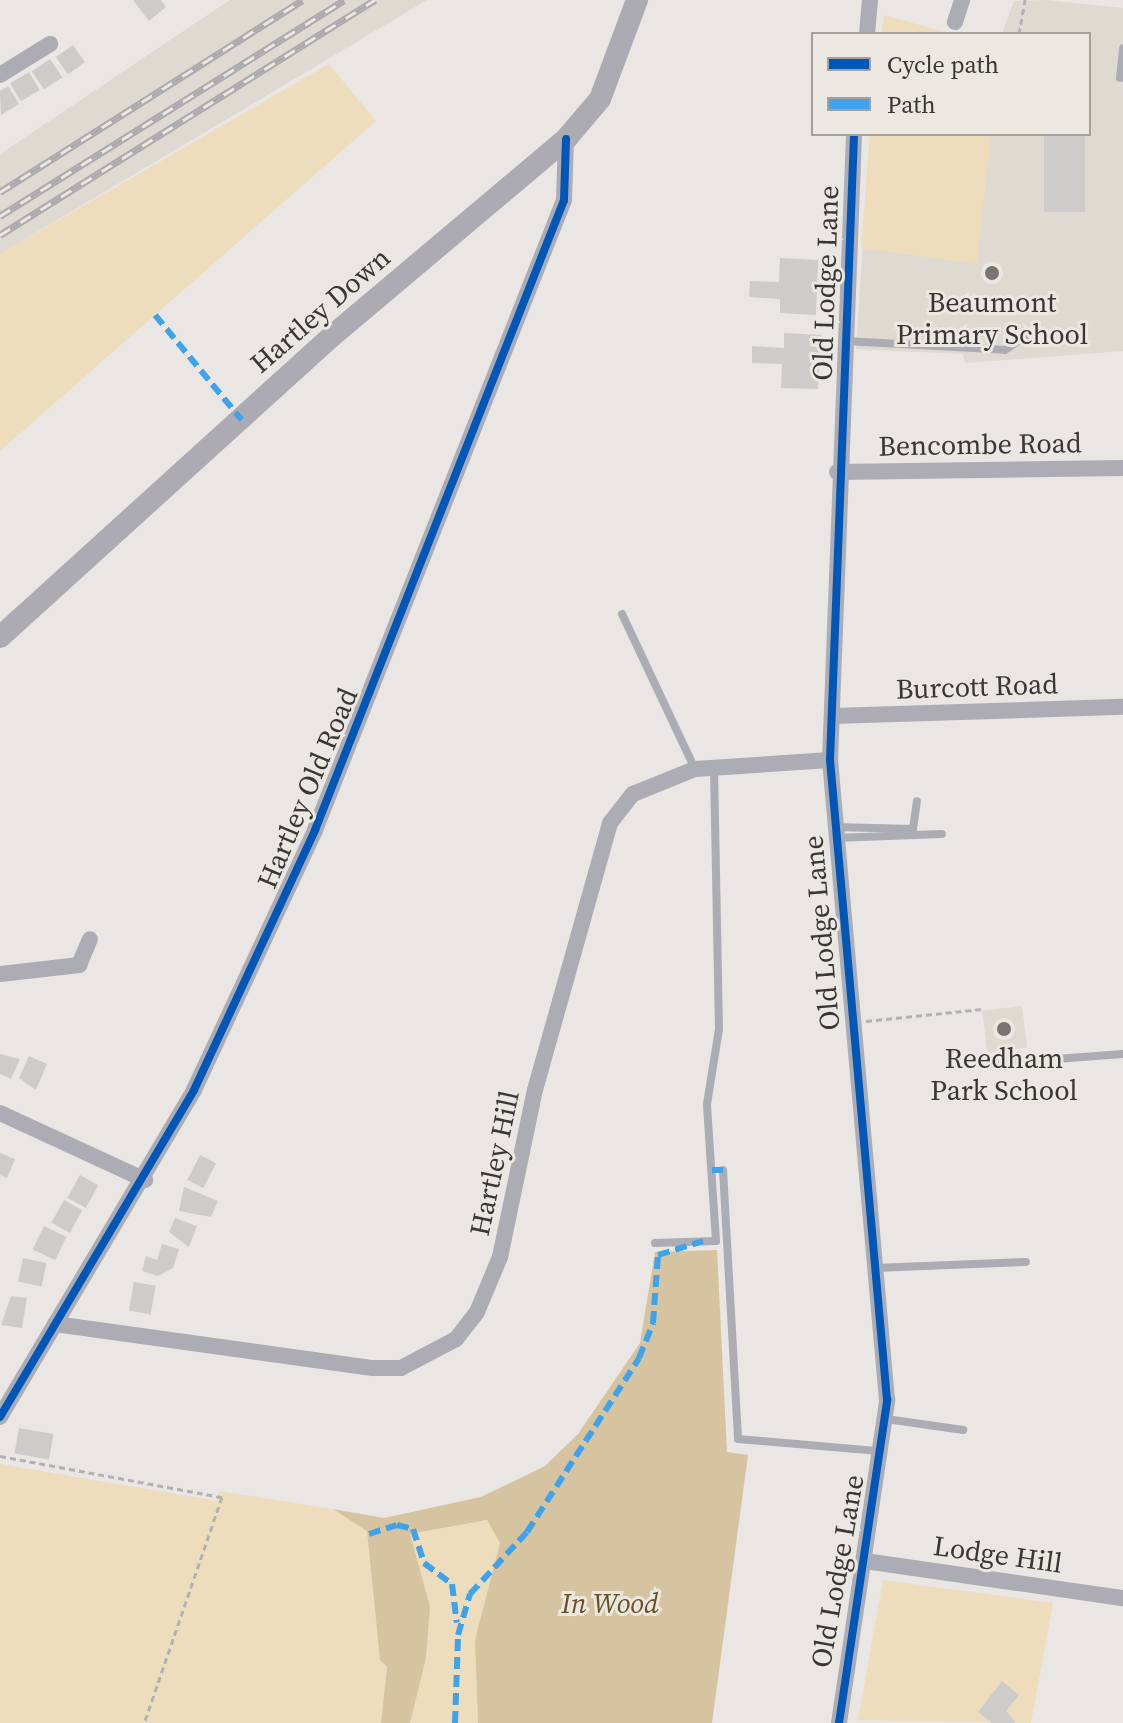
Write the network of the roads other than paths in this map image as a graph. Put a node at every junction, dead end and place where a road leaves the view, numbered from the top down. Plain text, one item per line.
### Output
1 (637, 0) edge
2 (870, 0) edge
3 (962, 0) edge
4 (955, 22) dead end
5 (867, 32) edge
6 (50, 44) dead end
7 (1123, 48) edge
8 (0, 75) edge
9 (1120, 78) dead end
10 (854, 136) edge
11 (566, 139) junction
12 (1027, 335) dead end
13 (846, 341) junction
14 (1123, 468) edge
15 (837, 472) junction
16 (622, 614) dead end
17 (0, 637) edge
18 (1123, 707) edge
19 (832, 716) junction
20 (830, 760) junction
21 (714, 767) junction
22 (695, 769) junction
23 (917, 801) dead end
24 (834, 833) junction
25 (942, 834) dead end
26 (90, 939) dead end
27 (0, 974) edge
28 (1123, 1054) edge
29 (1002, 1063) dead end
30 (0, 1113) edge
31 (723, 1170) dead end
32 (145, 1180) junction
33 (655, 1243) dead end
34 (1026, 1262) dead end
35 (874, 1268) junction
36 (55, 1324) junction
37 (0, 1417) edge
38 (886, 1419) junction
39 (963, 1430) dead end
40 (884, 1451) junction
41 (865, 1561) junction
42 (1123, 1598) edge
43 (839, 1723) edge

1 - 11 street, Hartley Down
2 - 5 street
3 - 4 street
6 - 8 street
7 - 9 lane
10 - 13 street, Old Lodge Lane
11 - 17 street, Hartley Down
11 - 32 street, Hartley Old Road
12 - 13 lane
13 - 15 street, Old Lodge Lane
14 - 15 street, Bencombe Road
15 - 19 street, Old Lodge Lane
16 - 22 lane
18 - 19 street, Burcott Road
19 - 20 street, Old Lodge Lane
20 - 21 street, Hartley Hill
20 - 24 street, Old Lodge Lane
21 - 22 street, Hartley Hill
21 - 33 lane
22 - 36 street, Hartley Hill
23 - 24 lane
24 - 25 lane
24 - 35 street, Old Lodge Lane
26 - 27 street
28 - 29 lane
30 - 32 street
31 - 40 lane
32 - 36 street, Hartley Old Road
34 - 35 lane
35 - 38 street, Old Lodge Lane
36 - 37 street, Hartley Old Road
38 - 39 lane
38 - 40 street, Old Lodge Lane
40 - 41 street, Old Lodge Lane
41 - 42 street, Lodge Hill
41 - 43 street, Old Lodge Lane

